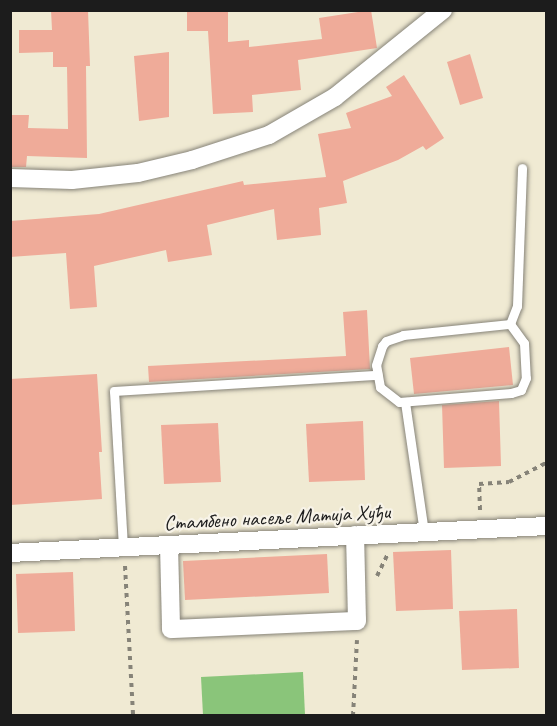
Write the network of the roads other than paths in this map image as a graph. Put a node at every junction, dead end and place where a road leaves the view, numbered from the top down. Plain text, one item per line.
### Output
1 (443, 10) edge
2 (522, 168) dead end
3 (10, 178) edge
4 (510, 324) junction
5 (378, 375) junction
6 (405, 402) junction
7 (546, 526) edge
8 (424, 532) junction
9 (355, 535) junction
10 (169, 545) junction
11 (123, 547) junction
12 (10, 553) edge

1 - 3 street
2 - 4 lane
4 - 5 lane
4 - 6 lane
5 - 6 lane
5 - 11 lane
6 - 8 lane
7 - 8 street, Стамбено насеље Матија Хуђи
8 - 9 street, Стамбено насеље Матија Хуђи
9 - 10 street, Стамбено насеље Матија Хуђи
9 - 10 street
10 - 11 street, Стамбено насеље Матија Хуђи
11 - 12 street, Стамбено насеље Матија Хуђи

